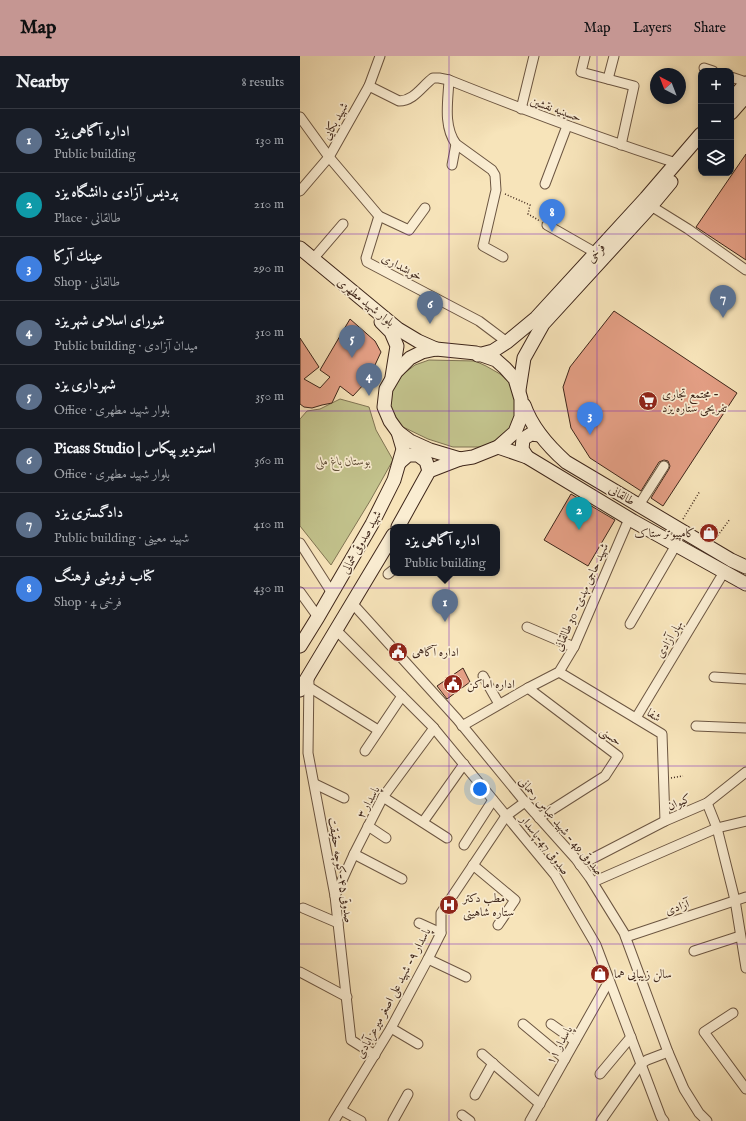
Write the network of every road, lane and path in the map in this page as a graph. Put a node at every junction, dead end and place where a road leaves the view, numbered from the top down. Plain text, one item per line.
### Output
1 (380, 56) edge
2 (534, 56) edge
3 (585, 56) edge
4 (614, 56) edge
5 (734, 78) edge
6 (608, 79) junction
7 (449, 80) junction
8 (746, 82) edge
9 (369, 86) junction
10 (734, 96) edge
11 (746, 96) edge
12 (521, 109) junction
13 (734, 110) edge
14 (300, 118) edge
15 (567, 126) junction
16 (698, 138) edge
17 (456, 144) junction
18 (621, 145) junction
19 (698, 151) edge
20 (329, 157) junction
21 (676, 164) junction
22 (452, 165) dead end
23 (545, 184) dead end
24 (496, 190) junction
25 (300, 191) edge
26 (651, 206) junction
27 (425, 208) dead end
28 (379, 216) junction
29 (343, 224) dead end
30 (547, 225) joint
31 (300, 248) edge
32 (596, 253) junction
33 (300, 254) edge
34 (503, 257) dead end
35 (313, 259) junction
36 (746, 270) edge
37 (507, 342) junction
38 (436, 349) junction
39 (478, 355) junction
40 (392, 379) junction
41 (520, 395) junction
42 (398, 432) junction
43 (540, 435) junction
44 (498, 447) junction
45 (527, 457) junction
46 (460, 459) junction
47 (400, 462) junction
48 (664, 466) dead end
49 (429, 471) junction
50 (700, 492) dead end
51 (639, 505) junction
52 (629, 519) junction
53 (730, 519) dead end
54 (400, 524) edge
55 (678, 528) junction
56 (390, 540) edge
57 (300, 543) edge
58 (676, 545) junction
59 (710, 547) junction
60 (746, 567) edge
61 (724, 572) junction
62 (746, 584) edge
63 (300, 592) edge
64 (332, 592) junction
65 (352, 602) junction
66 (318, 617) junction
67 (630, 624) dead end
68 (527, 627) dead end
69 (336, 630) junction
70 (300, 646) edge
71 (574, 646) junction
72 (558, 672) junction
73 (483, 676) dead end
74 (714, 677) dead end
75 (746, 679) edge
76 (306, 684) edge
77 (528, 688) junction
78 (402, 696) junction
79 (499, 704) junction
80 (636, 718) junction
81 (462, 726) junction
82 (696, 726) dead end
83 (434, 728) junction
84 (746, 728) edge
85 (378, 730) junction
86 (365, 751) dead end
87 (464, 764) junction
88 (746, 772) edge
89 (315, 784) junction
90 (383, 797) junction
91 (344, 798) dead end
92 (493, 800) junction
93 (525, 802) junction
94 (706, 803) junction
95 (506, 816) junction
96 (539, 818) junction
97 (666, 821) junction
98 (746, 821) edge
99 (423, 822) junction
100 (368, 826) junction
101 (717, 828) junction
102 (386, 838) dead end
103 (447, 838) dead end
104 (464, 845) dead end
105 (354, 854) junction
106 (580, 864) junction
107 (473, 865) junction
108 (402, 879) dead end
109 (593, 882) junction
110 (335, 896) junction
111 (746, 897) edge
112 (735, 900) junction
113 (303, 908) dead end
114 (338, 922) junction
115 (419, 923) dead end
116 (498, 925) dead end
117 (441, 933) junction
118 (740, 936) junction
119 (626, 937) junction
120 (694, 951) dead end
121 (428, 959) junction
122 (746, 968) edge
123 (300, 972) edge
124 (466, 977) dead end
125 (609, 981) junction
126 (347, 997) junction
127 (733, 1013) dead end
128 (523, 1024) dead end
129 (551, 1024) dead end
130 (391, 1028) junction
131 (631, 1037) junction
132 (575, 1041) junction
133 (418, 1044) dead end
134 (665, 1053) junction
135 (482, 1054) dead end
136 (375, 1055) junction
137 (565, 1059) junction
138 (644, 1062) junction
139 (493, 1063) junction
140 (600, 1074) dead end
141 (746, 1089) edge
142 (408, 1094) dead end
143 (475, 1095) dead end
144 (540, 1104) junction
145 (341, 1110) junction
146 (462, 1115) dead end
147 (334, 1121) edge
148 (361, 1121) edge
149 (393, 1121) edge
150 (470, 1121) edge
151 (530, 1121) edge
152 (601, 1121) edge
153 (664, 1121) edge
154 (707, 1121) edge

1 - 9 street, شهید بکایی
2 - 12 street
3 - 6 street
4 - 6 street
5 - 8 street
6 - 18 street
7 - 9 street, حسینیه نقشین
7 - 12 street, حسینیه نقشین
7 - 17 street
8 - 10 main road
9 - 20 street, شهید بکایی
11 - 13 main road
12 - 15 street, حسینیه نقشین
14 - 20 street
15 - 18 street, حسینیه نقشین
15 - 23 street
16 - 21 main road, فرخی
17 - 22 street
17 - 24 street
18 - 21 street, حسینیه نقشین
19 - 26 main road, فرخی
20 - 25 street, شهید بکایی
20 - 28 street
21 - 32 main road, فرخی
24 - 30 path
24 - 34 street
26 - 36 street
26 - 41 main road, فرخی
27 - 28 street
28 - 37 street, خویشداری
29 - 35 street
30 - 32 street
31 - 35 main road, بلوار شهید مطهری
32 - 37 main road, فرخی
33 - 40 main road, بلوار شهید مطهری
35 - 38 main road, بلوار شهید مطهری
37 - 39 main road, فرخی
38 - 39 main road
38 - 40 main road
39 - 41 main road
40 - 42 main road
41 - 43 main road, طالقانی
41 - 44 main road
42 - 46 main road
42 - 47 main road, شهید صدوقی شمالی
43 - 45 main road
43 - 51 main road, طالقانی
44 - 45 main road, طالقانی
44 - 46 main road
45 - 52 main road, طالقانی
46 - 49 main road
47 - 49 main road
47 - 64 main road, شهید صدوقی شمالی
48 - 51 street
49 - 54 main road, شهید صدوقی شمالی
50 - 55 path
51 - 55 main road, طالقانی
52 - 58 main road, طالقانی
52 - 71 street, شهید حاجی مهدی- 30 طالقانی
53 - 59 path
55 - 59 main road, طالقانی
56 - 65 main road, شهید صدوقی شمالی
57 - 64 street
58 - 61 main road, طالقانی
58 - 67 street
59 - 60 main road, طالقانی
61 - 62 main road, طالقانی
61 - 80 street, بهار آزادی
63 - 66 street
64 - 66 main road, شهید صدوقی شمالی
65 - 69 main road, شهید صدوقی شمالی
65 - 81 street, صدوقی 49 - شهید عباس رحمانی
66 - 70 main road, شهید صدوقی شمالی
68 - 71 street
69 - 76 main road, شهید صدوقی شمالی
69 - 78 street, صدوقی 47-پاسدار
71 - 72 street, شهید حاجی مهدی- 30 طالقانی
72 - 77 street
72 - 80 street, شفا
73 - 79 street
74 - 75 street
76 - 85 street
76 - 89 street, صدوقی ۴۵-کوچه حقیقت
77 - 79 street
77 - 96 street, حسنی
78 - 83 street, صدوقی 47-پاسدار
78 - 85 street
79 - 81 street
80 - 97 street, شفا
81 - 93 street, صدوقی 49 - شهید عباس رحمانی
82 - 84 street
83 - 87 street, صدوقی 47-پاسدار
83 - 90 street, پاسدار ۳
85 - 86 street
87 - 92 street, صدوقی 47-پاسدار
87 - 99 street
88 - 94 street
89 - 91 street
89 - 110 street, صدوقی ۴۵-کوچه حقیقت
90 - 99 street
90 - 100 street, پاسدار ۳
92 - 95 street, صدوقی 47-پاسدار
92 - 104 street
93 - 95 street, پاسدار ۹- شهید علی اصغر میرعزآبادی
93 - 96 street, صدوقی 49 - شهید عباس رحمانی
94 - 97 street, کیوان
94 - 101 street, کیوان
95 - 107 street, پاسدار ۹- شهید علی اصغر میرعزآبادی
95 - 125 street, صدوقی 47-پاسدار
96 - 106 street, صدوقی 49 - شهید عباس رحمانی
97 - 106 street, کیوان
98 - 101 street
99 - 103 street
100 - 102 street
100 - 105 street, پاسدار ۳
101 - 109 street
101 - 112 street, کیوان
105 - 108 street
105 - 110 street, پاسدار ۳
106 - 109 street, صدوقی 49 - شهید عباس رحمانی
107 - 116 street
107 - 117 street, پاسدار ۹- شهید علی اصغر میرعزآبادی
109 - 119 street, صدوقی 49 - شهید عباس رحمانی
110 - 114 street, صدوقی ۴۵-کوچه حقیقت
111 - 112 street, آزادی
112 - 118 street, کیوان
112 - 119 street, آزادی
113 - 114 street
114 - 126 street, صدوقی ۴۵-کوچه حقیقت
115 - 117 street
117 - 121 street, پاسدار ۹- شهید علی اصغر میرعزآبادی
118 - 120 street
118 - 122 street, کیوان
119 - 134 street, صدوقی 49 - شهید عباس رحمانی
121 - 124 street
121 - 130 street, پاسدار ۹- شهید علی اصغر میرعزآبادی
123 - 126 street
125 - 131 street, صدوقی 47-پاسدار
125 - 132 street, پاسدار ۱۱
126 - 136 street, صدوقی ۴۵-کوچه حقیقت
127 - 141 street
128 - 137 street
129 - 132 street
130 - 133 street
130 - 136 street, پاسدار ۹- شهید علی اصغر میرعزآبادی
131 - 138 street, صدوقی 47-پاسدار
131 - 140 street
132 - 137 street, پاسدار ۱۱
134 - 138 street
134 - 154 street, صدوقی 49 - شهید عباس رحمانی
135 - 139 street
136 - 145 street, پاسدار ۹- شهید علی اصغر میرعزآبادی
137 - 144 street, پاسدار ۱۱
138 - 152 street
138 - 153 street, صدوقی 47-پاسدار
139 - 143 street
139 - 144 street
142 - 149 street
144 - 151 street, پاسدار ۱۱
145 - 147 street, پاسدار ۹- شهید علی اصغر میرعزآبادی
145 - 148 street
146 - 150 street

